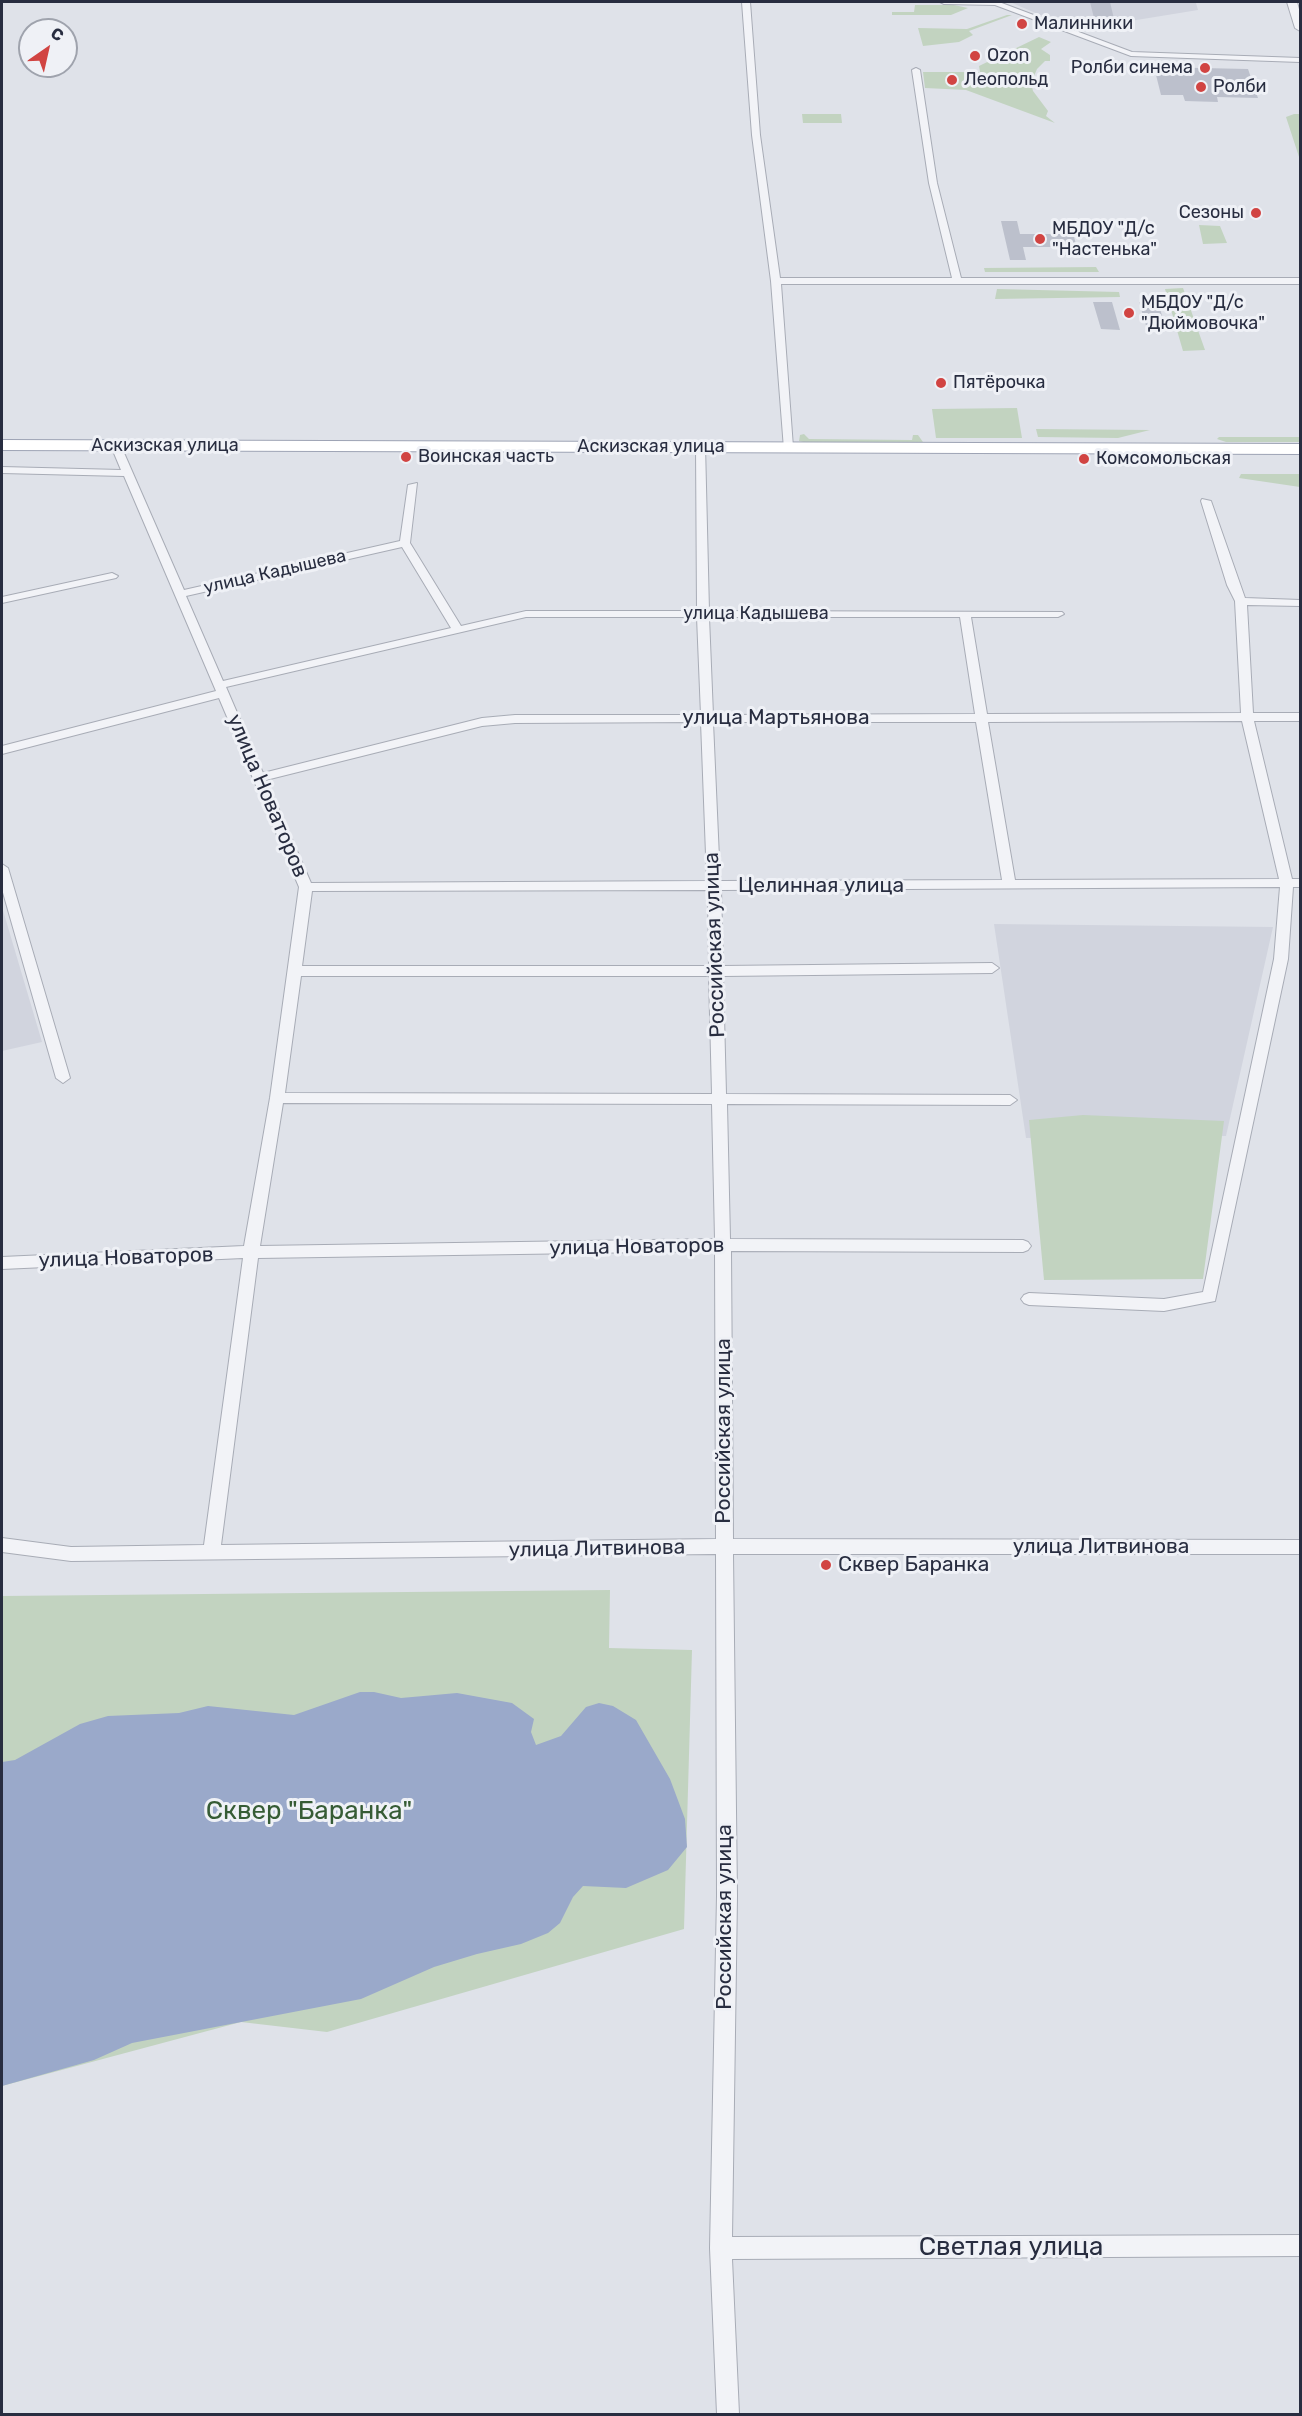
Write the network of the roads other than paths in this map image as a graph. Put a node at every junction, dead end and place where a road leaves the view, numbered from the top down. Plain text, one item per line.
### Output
1 (746, 2) edge
2 (944, 2) edge
3 (1292, 2) edge
4 (1300, 28) edge
5 (1300, 60) edge
6 (916, 70) dead end
7 (776, 281) junction
8 (957, 281) junction
9 (1300, 281) edge
10 (2, 445) edge
11 (116, 446) junction
12 (701, 447) junction
13 (788, 447) junction
14 (1300, 449) edge
15 (2, 470) edge
16 (128, 473) junction
17 (412, 485) dead end
18 (1206, 501) dead end
19 (405, 543) junction
20 (112, 576) dead end
21 (180, 594) junction
22 (2, 600) edge
23 (1241, 601) junction
24 (1300, 603) edge
25 (965, 614) junction
26 (1058, 614) dead end
27 (703, 615) junction
28 (457, 629) junction
29 (221, 689) junction
30 (1247, 717) junction
31 (1300, 717) edge
32 (982, 718) junction
33 (707, 719) junction
34 (2, 750) edge
35 (259, 778) junction
36 (2, 868) edge
37 (1294, 883) edge
38 (1009, 885) junction
39 (714, 886) junction
40 (306, 887) junction
41 (992, 968) dead end
42 (295, 971) junction
43 (716, 972) junction
44 (63, 1078) dead end
45 (277, 1098) junction
46 (719, 1100) junction
47 (1010, 1100) dead end
48 (723, 1245) junction
49 (1023, 1246) dead end
50 (251, 1252) junction
51 (2, 1263) edge
52 (1029, 1299) dead end
53 (2, 1545) edge
54 (724, 1546) junction
55 (1300, 1547) edge
56 (211, 1553) junction
57 (1300, 2246) edge
58 (721, 2248) junction
59 (728, 2415) edge

1 - 7 street
2 - 5 street
3 - 4 street
6 - 8 street
7 - 8 street
7 - 13 street
8 - 9 street
10 - 11 main road, Аскизская улица
11 - 12 main road, Аскизская улица
11 - 16 street, улица Новаторов
12 - 13 main road, Аскизская улица
12 - 27 street, Российская улица
13 - 14 main road, Аскизская улица
15 - 16 street
16 - 21 street, улица Новаторов
17 - 19 street
18 - 23 street
19 - 21 street, улица Кадышева
19 - 28 street
20 - 22 street
21 - 29 street, улица Новаторов
23 - 24 street
23 - 30 street
25 - 26 street, улица Кадышева
25 - 27 street, улица Кадышева
25 - 32 street
27 - 28 street, улица Кадышева
27 - 33 street, Российская улица
28 - 29 street, улица Кадышева
29 - 34 street, улица Новаторов
29 - 35 street, улица Новаторов
30 - 31 street, улица Мартьянова
30 - 32 street, улица Мартьянова
30 - 37 street
32 - 33 street, улица Мартьянова
32 - 38 street
33 - 35 street, улица Мартьянова
33 - 39 street, Российская улица
35 - 40 street, улица Новаторов
36 - 44 street
37 - 38 street, Целинная улица
37 - 52 street
38 - 39 street, Целинная улица
39 - 40 street, Целинная улица
39 - 43 street, Российская улица
40 - 42 street, улица Новаторов
41 - 43 street
42 - 43 street
42 - 45 street, улица Новаторов
43 - 46 street, Российская улица
45 - 46 street
45 - 50 street, улица Новаторов
46 - 47 street
46 - 48 street, Российская улица
48 - 49 street, улица Новаторов
48 - 50 street, улица Новаторов
48 - 54 street, Российская улица
50 - 51 street, улица Новаторов
50 - 56 street, улица Новаторов
53 - 56 street, улица Литвинова
54 - 55 street, улица Литвинова
54 - 56 street, улица Литвинова
54 - 58 street, Российская улица
57 - 58 street, Светлая улица
58 - 59 street, Российская улица

